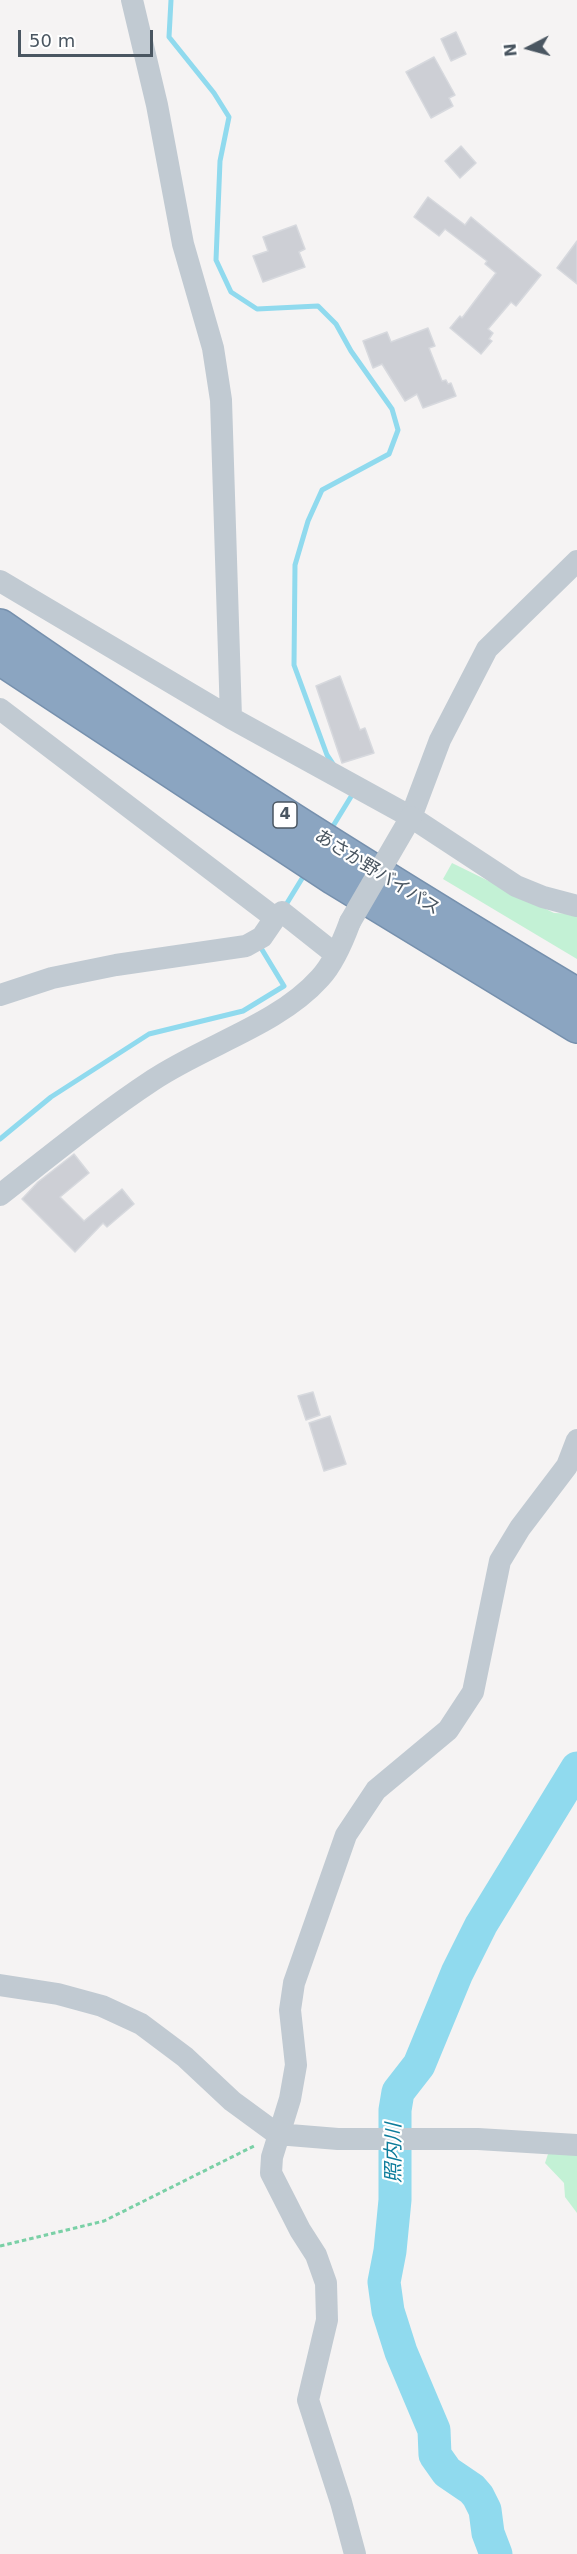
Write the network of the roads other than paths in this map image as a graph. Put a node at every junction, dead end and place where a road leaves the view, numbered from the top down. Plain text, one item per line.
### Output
1 (132, 0) edge
2 (577, 561) edge
3 (0, 581) edge
4 (0, 626) edge
5 (0, 658) edge
6 (0, 709) edge
7 (231, 718) junction
8 (411, 817) junction
9 (577, 906) edge
10 (275, 918) junction
11 (335, 954) junction
12 (0, 995) edge
13 (577, 995) edge
14 (577, 1026) edge
15 (0, 1195) edge
16 (577, 1440) edge
17 (0, 1985) edge
18 (277, 2134) junction
19 (577, 2145) edge
20 (355, 2554) edge

1 - 7 street
2 - 8 street
3 - 7 street
4 - 13 highway, あさか野バイパス / 4
5 - 14 highway, あさか野バイパス / 4
6 - 10 street
7 - 8 street
8 - 9 street
8 - 11 street, bridge
10 - 11 street
10 - 12 street
11 - 15 street
16 - 18 street
17 - 18 street
18 - 19 street
18 - 20 street

